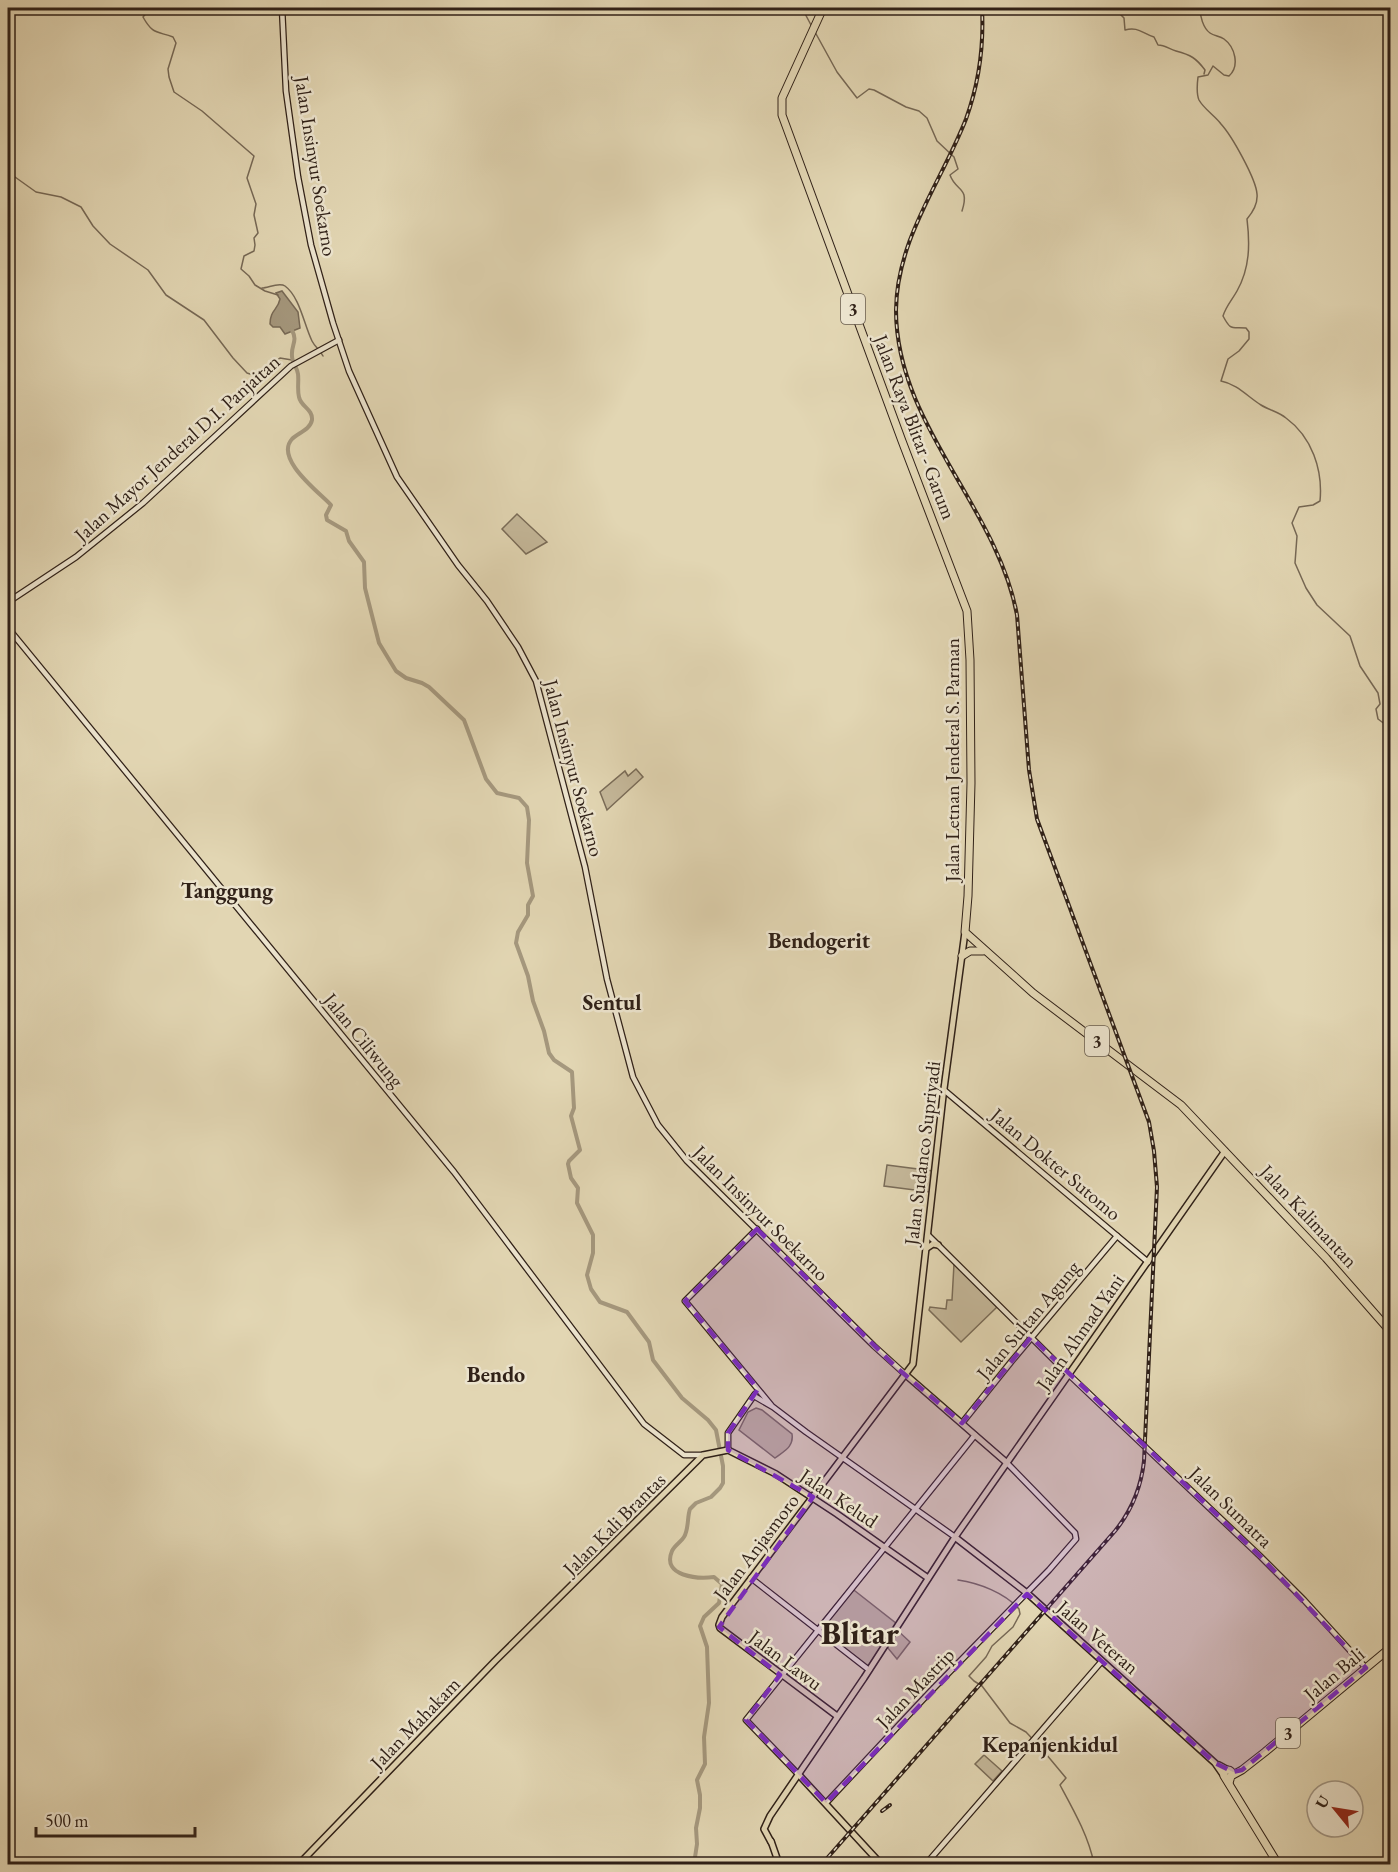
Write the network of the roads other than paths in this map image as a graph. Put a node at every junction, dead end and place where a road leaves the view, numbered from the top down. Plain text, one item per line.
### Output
1 (282, 8) edge
2 (823, 8) edge
3 (339, 340) junction
4 (959, 589) joint
5 (8, 603) edge
6 (8, 628) edge
7 (965, 932) junction
8 (986, 952) junction
9 (962, 956) junction
10 (944, 1090) junction
11 (1226, 1151) junction
12 (756, 1229) junction
13 (928, 1235) junction
14 (1117, 1236) junction
15 (938, 1245) junction
16 (927, 1248) junction
17 (1146, 1260) junction
18 (1390, 1331) edge
19 (1031, 1337) junction
20 (913, 1364) junction
21 (1059, 1365) junction
22 (1068, 1374) junction
23 (906, 1375) junction
24 (1062, 1383) junction
25 (916, 1384) junction
26 (758, 1389) junction
27 (754, 1396) junction
28 (773, 1407) junction
29 (962, 1423) junction
30 (975, 1435) junction
31 (727, 1450) junction
32 (684, 1455) junction
33 (703, 1455) junction
34 (843, 1458) junction
35 (1007, 1463) junction
36 (695, 1464) junction
37 (813, 1497) junction
38 (916, 1508) junction
39 (956, 1537) junction
40 (884, 1548) junction
41 (933, 1571) junction
42 (751, 1578) junction
43 (928, 1578) junction
44 (924, 1585) junction
45 (1027, 1593) junction
46 (554, 1605) joint
47 (719, 1627) joint
48 (818, 1631) junction
49 (1390, 1648) edge
50 (1102, 1661) junction
51 (1366, 1668) junction
52 (869, 1670) junction
53 (780, 1675) junction
54 (843, 1708) junction
55 (837, 1716) junction
56 (833, 1722) junction
57 (799, 1775) junction
58 (1229, 1777) junction
59 (826, 1803) junction
60 (299, 1864) edge
61 (779, 1864) edge
62 (881, 1864) edge
63 (926, 1864) edge
64 (1278, 1864) edge

1 - 3 main road, Jalan Insinyur Soekarno
2 - 4 highway, Jalan Raya Blitar - Garum / 3
3 - 5 main road, Jalan Mayor Jenderal D.I. Panjaitan
3 - 12 main road, Jalan Insinyur Soekarno
4 - 7 highway, Jalan Letnan Jenderal S. Parman / 3
6 - 32 main road, Jalan Ciliwung
7 - 8 highway, 3
7 - 9 main road, Jalan Sudanco Supriyadi
8 - 9 highway
8 - 11 highway, 3
9 - 10 main road, Jalan Sudanco Supriyadi
10 - 13 main road, Jalan Sudanco Supriyadi
10 - 14 main road, Jalan Dokter Sutomo
11 - 17 main road, Jalan Ahmad Yani
11 - 18 highway, Jalan Kalimantan / 3
12 - 23 main road, Jalan Insinyur Soekarno
12 - 26 main road
13 - 15 main road, Jalan Sumatra
13 - 16 main road, Jalan Sudanco Supriyadi
14 - 17 main road, Jalan Dokter Sutomo
14 - 19 main road, Jalan Sultan Agung
15 - 16 main road
15 - 19 main road, Jalan Sumatra
16 - 20 main road, Jalan Sudanco Supriyadi
17 - 22 main road, Jalan Ahmad Yani
19 - 21 main road, Jalan Sumatra
19 - 29 main road, Jalan Sultan Agung
20 - 23 main road, Jalan Sudanco Supriyadi
20 - 25 main road
21 - 22 main road, Jalan Sumatra
21 - 24 main road
22 - 24 main road, Jalan Ahmad Yani
22 - 51 main road, Jalan Sumatra
23 - 25 main road
23 - 34 main road, Jalan Anjasmoro
24 - 35 main road, Jalan Ahmad Yani
25 - 29 main road
26 - 27 main road
26 - 28 main road
27 - 28 main road
27 - 31 main road
28 - 34 main road
29 - 30 main road
30 - 35 main road
30 - 38 main road
31 - 33 main road
31 - 37 main road, Jalan Kelud
32 - 33 main road
32 - 36 main road, Jalan Ciliwung
33 - 36 main road, Jalan Kali Brantas
34 - 37 main road, Jalan Anjasmoro
34 - 38 main road
35 - 39 main road, Jalan Ahmad Yani
35 - 45 main road, Jalan Mastrip
36 - 46 main road, Jalan Kali Brantas
37 - 40 main road, Jalan Kelud
37 - 42 main road, Jalan Anjasmoro
38 - 39 main road
38 - 40 main road
39 - 41 main road, Jalan Ahmad Yani
39 - 45 main road, Jalan Veteran
40 - 43 main road, Jalan Kelud
40 - 48 main road
41 - 43 main road
41 - 44 main road
42 - 47 main road, Jalan Anjasmoro
42 - 48 main road
43 - 44 main road
44 - 52 main road
45 - 50 main road, Jalan Veteran
45 - 59 main road, Jalan Mastrip
46 - 60 main road, Jalan Mahakam
47 - 53 main road, Jalan Lawu
48 - 52 main road
48 - 53 main road
49 - 51 highway, Jalan Bali / 3
50 - 58 main road, Jalan Veteran
50 - 63 main road
51 - 58 highway, Jalan Bali / 3
52 - 54 main road
53 - 55 main road, Jalan Lawu
53 - 57 main road
54 - 55 main road
54 - 56 main road
55 - 56 main road
56 - 57 main road
57 - 59 main road
57 - 61 main road
58 - 64 highway
59 - 62 main road

